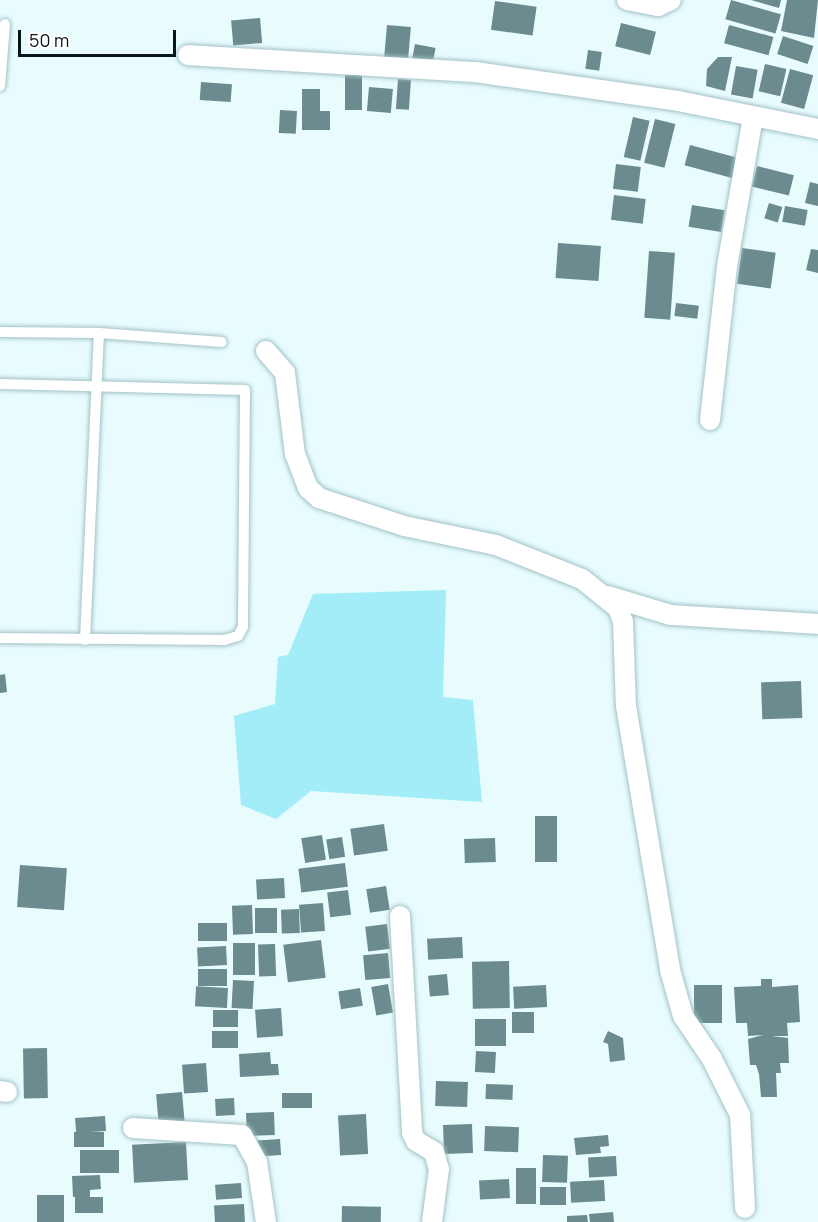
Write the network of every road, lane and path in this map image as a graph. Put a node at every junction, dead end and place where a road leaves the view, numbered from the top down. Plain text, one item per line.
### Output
1 (627, 0) edge
2 (670, 0) edge
3 (5, 24) dead end
4 (188, 54) dead end
5 (0, 86) edge
6 (753, 117) junction
7 (818, 129) edge
8 (0, 332) edge
9 (99, 333) junction
10 (222, 342) dead end
11 (266, 351) dead end
12 (0, 384) edge
13 (97, 386) junction
14 (710, 420) dead end
15 (608, 596) junction
16 (818, 624) edge
17 (0, 638) edge
18 (85, 640) junction
19 (400, 916) dead end
20 (133, 1128) dead end
21 (745, 1208) dead end
22 (266, 1222) edge
23 (432, 1222) edge

1 - 2 street
3 - 5 lane
4 - 6 street
6 - 7 street
6 - 14 street
8 - 9 lane
9 - 10 lane
9 - 13 lane
11 - 15 street
12 - 13 lane
13 - 18 lane
13 - 18 lane
15 - 16 street
15 - 21 street
17 - 18 lane
19 - 23 street
20 - 22 street

